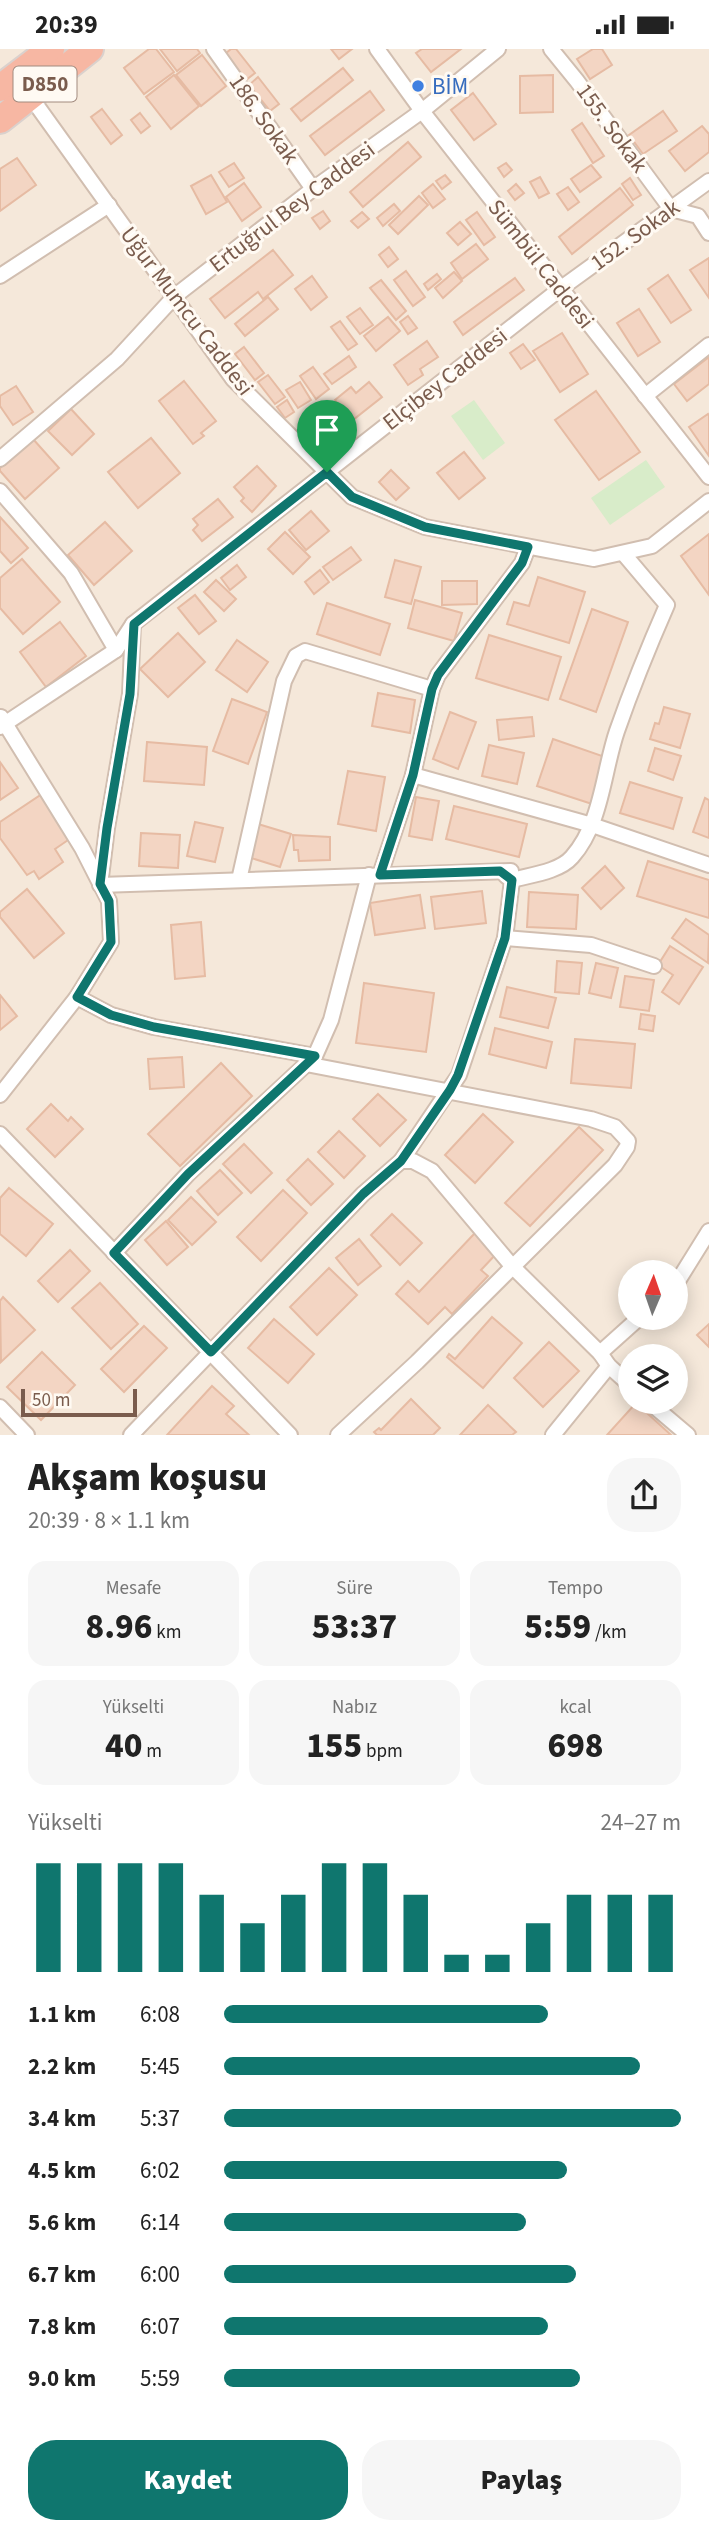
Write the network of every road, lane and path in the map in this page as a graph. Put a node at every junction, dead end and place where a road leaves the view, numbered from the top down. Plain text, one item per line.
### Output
1 (51, 49) edge
2 (90, 49) edge
3 (214, 49) edge
4 (377, 49) edge
5 (498, 49) edge
6 (551, 49) edge
7 (0, 88) edge
8 (30, 96) junction
9 (422, 111) junction
10 (0, 120) edge
11 (709, 181) edge
12 (313, 189) junction
13 (109, 205) junction
14 (671, 209) junction
15 (709, 233) edge
16 (0, 276) edge
17 (560, 289) junction
18 (175, 296) junction
19 (709, 345) edge
20 (645, 396) junction
21 (0, 459) edge
22 (327, 472) junction
23 (709, 477) edge
24 (0, 491) edge
25 (709, 501) edge
26 (528, 547) junction
27 (623, 552) junction
28 (134, 624) junction
29 (116, 650) junction
30 (432, 689) junction
31 (2, 722) edge
32 (413, 775) junction
33 (592, 825) junction
34 (709, 865) edge
35 (375, 875) junction
36 (506, 876) junction
37 (239, 880) junction
38 (100, 884) junction
39 (505, 938) junction
40 (654, 966) dead end
41 (77, 997) junction
42 (311, 1060) junction
43 (450, 1090) junction
44 (0, 1095) edge
45 (0, 1134) edge
46 (401, 1161) junction
47 (709, 1231) edge
48 (114, 1253) junction
49 (688, 1265) edge
50 (512, 1266) junction
51 (626, 1330) edge
52 (211, 1352) junction
53 (600, 1353) junction
54 (609, 1366) junction
55 (618, 1374) edge
56 (0, 1407) edge
57 (663, 1414) edge
58 (27, 1435) edge
59 (131, 1435) edge
60 (290, 1435) edge
61 (338, 1435) edge
62 (553, 1435) edge
63 (688, 1435) edge

1 - 7 highway, D850
2 - 8 highway, D850
3 - 12 street, 186. Sokak
4 - 9 street, Sümbül Caddesi
5 - 9 street, Ertuğrul Bey Caddesi
6 - 14 street, 155. Sokak
8 - 10 highway, D850
8 - 13 street, Uğur Mumcu Caddesi
9 - 12 street, Ertuğrul Bey Caddesi
9 - 17 street, Sümbül Caddesi
11 - 14 street, 152. Sokak
12 - 18 street, Ertuğrul Bey Caddesi
13 - 16 street
13 - 18 street, Uğur Mumcu Caddesi
14 - 15 street
14 - 17 street, 152. Sokak
17 - 20 street, Sümbül Caddesi
17 - 22 street, Elçibey Caddesi
18 - 21 street, Ertuğrul Bey Caddesi
18 - 22 street, Uğur Mumcu Caddesi
19 - 20 street
20 - 23 street, Sümbül Caddesi
22 - 26 street, Uğur Mumcu Caddesi
22 - 28 street, Elçibey Caddesi
24 - 29 street
25 - 27 street, Uğur Mumcu Caddesi
26 - 27 street, Uğur Mumcu Caddesi
26 - 30 street
27 - 33 street
28 - 29 street, Elçibey Caddesi
28 - 38 street
29 - 31 street, Elçibey Caddesi
30 - 32 street
30 - 37 street
31 - 38 street
32 - 33 street
32 - 35 street
33 - 34 street
33 - 36 street
35 - 36 street
35 - 37 street
35 - 42 street
36 - 39 street
37 - 38 street
38 - 41 street
39 - 40 street
39 - 43 street
41 - 42 street
41 - 44 street
42 - 43 street
42 - 48 street
43 - 46 street
43 - 50 street
45 - 48 street
46 - 50 street
46 - 52 street
47 - 49 street
48 - 52 street
50 - 53 street
50 - 61 street
51 - 53 street
52 - 59 street
52 - 60 street
53 - 54 street
54 - 55 street
54 - 62 street
56 - 58 street
57 - 63 street

